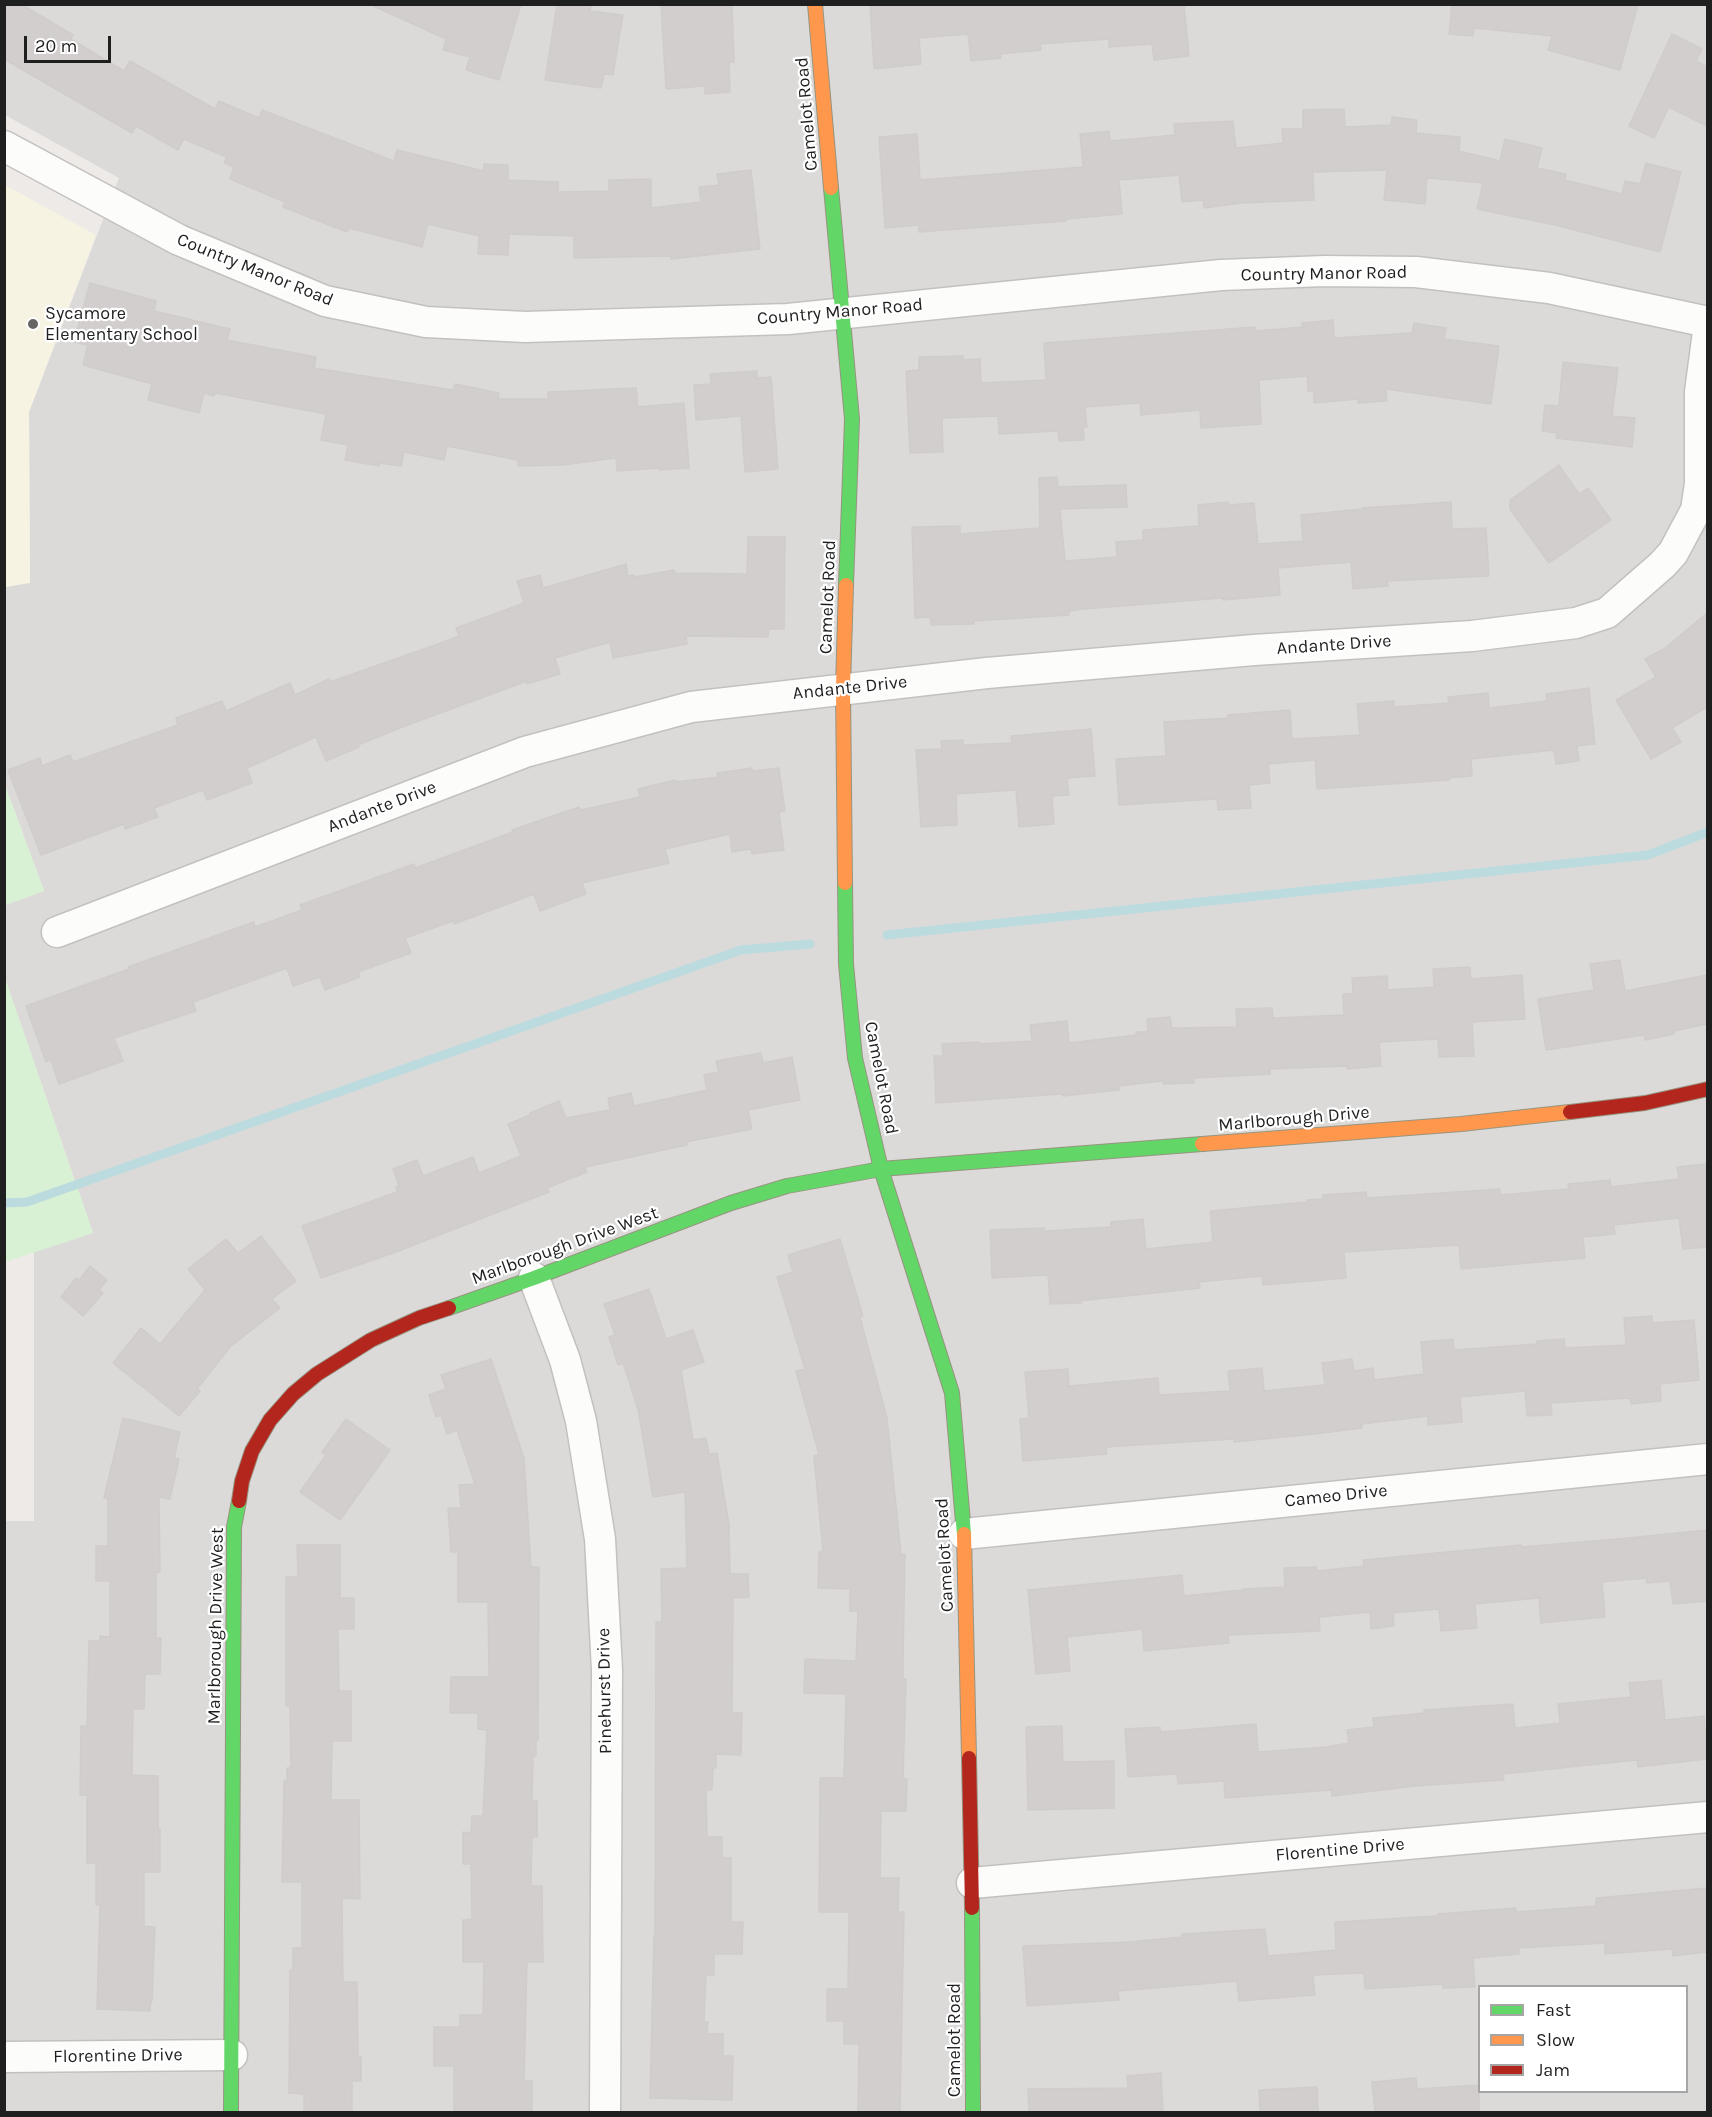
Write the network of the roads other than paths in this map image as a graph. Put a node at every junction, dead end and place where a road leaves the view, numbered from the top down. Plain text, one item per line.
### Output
1 (815, 4) edge
2 (4, 146) edge
3 (844, 313) junction
4 (1707, 322) edge
5 (1707, 332) edge
6 (843, 688) junction
7 (57, 933) dead end
8 (1707, 1089) edge
9 (881, 1169) junction
10 (534, 1278) junction
11 (1707, 1459) edge
12 (964, 1534) junction
13 (1707, 1817) edge
14 (972, 1883) junction
15 (232, 2055) junction
16 (4, 2057) edge
17 (231, 2112) edge
18 (605, 2112) edge
19 (973, 2112) edge

1 - 3 street, Camelot Road
2 - 3 street, Country Manor Road
3 - 4 street, Country Manor Road
3 - 6 street, Camelot Road
5 - 6 street, Andante Drive
6 - 7 street, Andante Drive
6 - 9 street, Camelot Road
8 - 9 street, Marlborough Drive
9 - 10 street, Marlborough Drive West
9 - 12 street, Camelot Road
10 - 15 street, Marlborough Drive West
10 - 18 street, Pinehurst Drive
11 - 12 street, Cameo Drive
12 - 14 street, Camelot Road
13 - 14 street, Florentine Drive
14 - 19 street, Camelot Road
15 - 16 street, Florentine Drive
15 - 17 street, Marlborough Drive West

